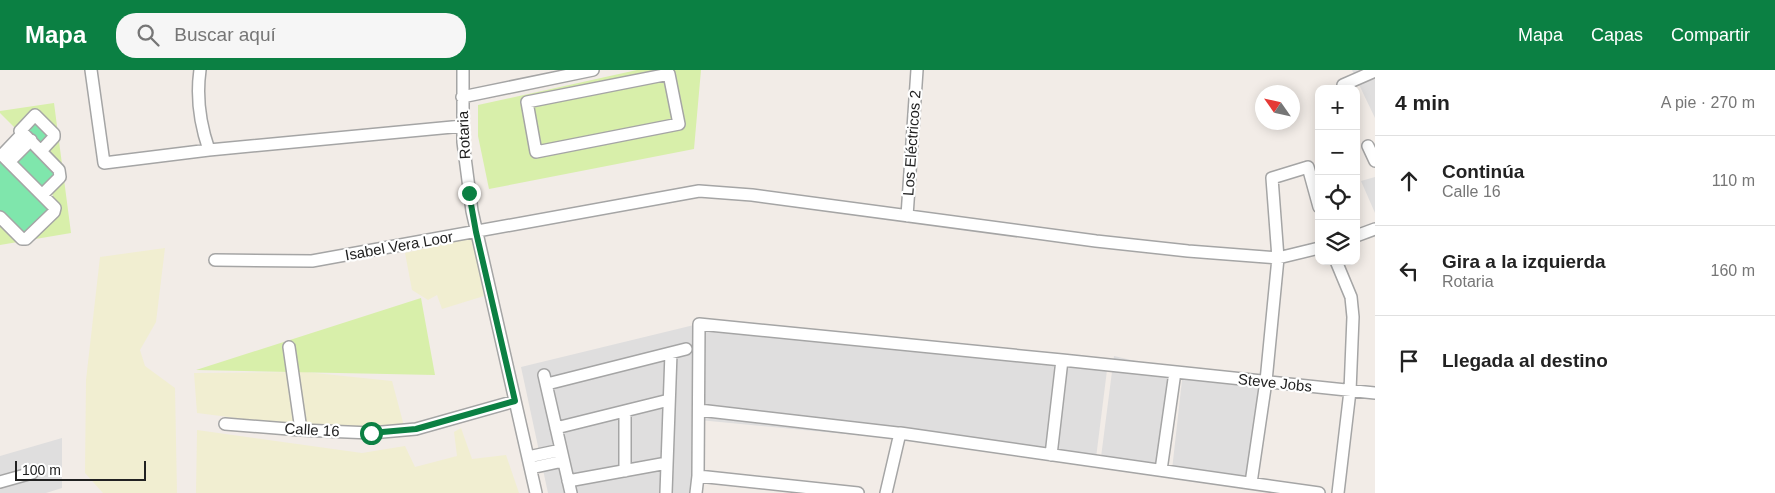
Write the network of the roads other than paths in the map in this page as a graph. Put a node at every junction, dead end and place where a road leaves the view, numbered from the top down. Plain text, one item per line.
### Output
1 (91, 70) edge
2 (200, 70) edge
3 (464, 70) edge
4 (593, 70) edge
5 (917, 70) edge
6 (1375, 71) edge
7 (1343, 85) dead end
8 (462, 97) junction
9 (462, 126) junction
10 (27, 137) junction
11 (0, 142) edge
12 (14, 142) junction
13 (1368, 146) dead end
14 (209, 150) junction
15 (41, 151) junction
16 (536, 152) joint
17 (4, 158) edge
18 (1375, 162) edge
19 (1315, 193) edge
20 (42, 195) junction
21 (907, 216) junction
22 (0, 217) edge
23 (1375, 229) edge
24 (476, 232) junction
25 (1360, 235) edge
26 (1315, 249) edge
27 (1278, 258) junction
28 (215, 260) dead end
29 (1338, 265) edge
30 (289, 347) dead end
31 (686, 349) dead end
32 (671, 353) junction
33 (1062, 360) junction
34 (1175, 372) junction
35 (1266, 382) junction
36 (1350, 391) junction
37 (1375, 393) edge
38 (669, 400) junction
39 (515, 401) junction
40 (699, 410) junction
41 (625, 411) junction
42 (225, 424) dead end
43 (556, 428) junction
44 (301, 430) junction
45 (900, 433) junction
46 (562, 455) junction
47 (1051, 455) junction
48 (530, 463) junction
49 (667, 463) junction
50 (1161, 470) junction
51 (625, 471) junction
52 (32, 472) dead end
53 (698, 476) junction
54 (568, 481) junction
55 (0, 482) edge
56 (1251, 483) junction
57 (536, 493) edge
58 (571, 493) edge
59 (666, 493) edge
60 (696, 493) edge
61 (858, 493) edge
62 (886, 493) edge
63 (1318, 493) edge
64 (1338, 493) edge

1 - 14 street
2 - 14 street
3 - 8 street, Rotaria
4 - 8 street
5 - 21 street, Los Eléctricos 2
6 - 7 street
8 - 9 street, Rotaria
9 - 14 street
9 - 24 street, Rotaria
10 - 12 street
10 - 15 street
10 - 15 street
10 - 17 street
11 - 12 street
12 - 17 street
13 - 18 street
15 - 20 street
16 - 16 street
17 - 20 street
19 - 27 street
20 - 22 street
21 - 24 street, Isabel Vera Loor
21 - 27 street, Isabel Vera Loor
23 - 25 street
24 - 28 street, Isabel Vera Loor
24 - 39 street, Rotaria
26 - 27 street, Isabel Vera Loor
27 - 35 street
29 - 36 street
30 - 44 street
31 - 32 street
32 - 38 street
32 - 43 street
33 - 34 street, Steve Jobs
33 - 40 street, Steve Jobs
33 - 47 street
34 - 35 street, Steve Jobs
34 - 50 street
35 - 36 street, Steve Jobs
35 - 56 street
36 - 37 street, Steve Jobs
36 - 64 street
38 - 41 street
38 - 49 street
39 - 44 street, Calle 16
39 - 48 street, Rotaria
40 - 45 street
40 - 53 street
41 - 43 street
41 - 51 street
42 - 44 street, Calle 16
43 - 46 street
45 - 47 street
45 - 62 street
46 - 48 street
46 - 54 street
47 - 50 street
48 - 57 street, Rotaria
49 - 51 street
49 - 59 street
50 - 56 street
51 - 54 street
52 - 55 street
53 - 60 street
53 - 61 street
54 - 58 street
56 - 63 street

